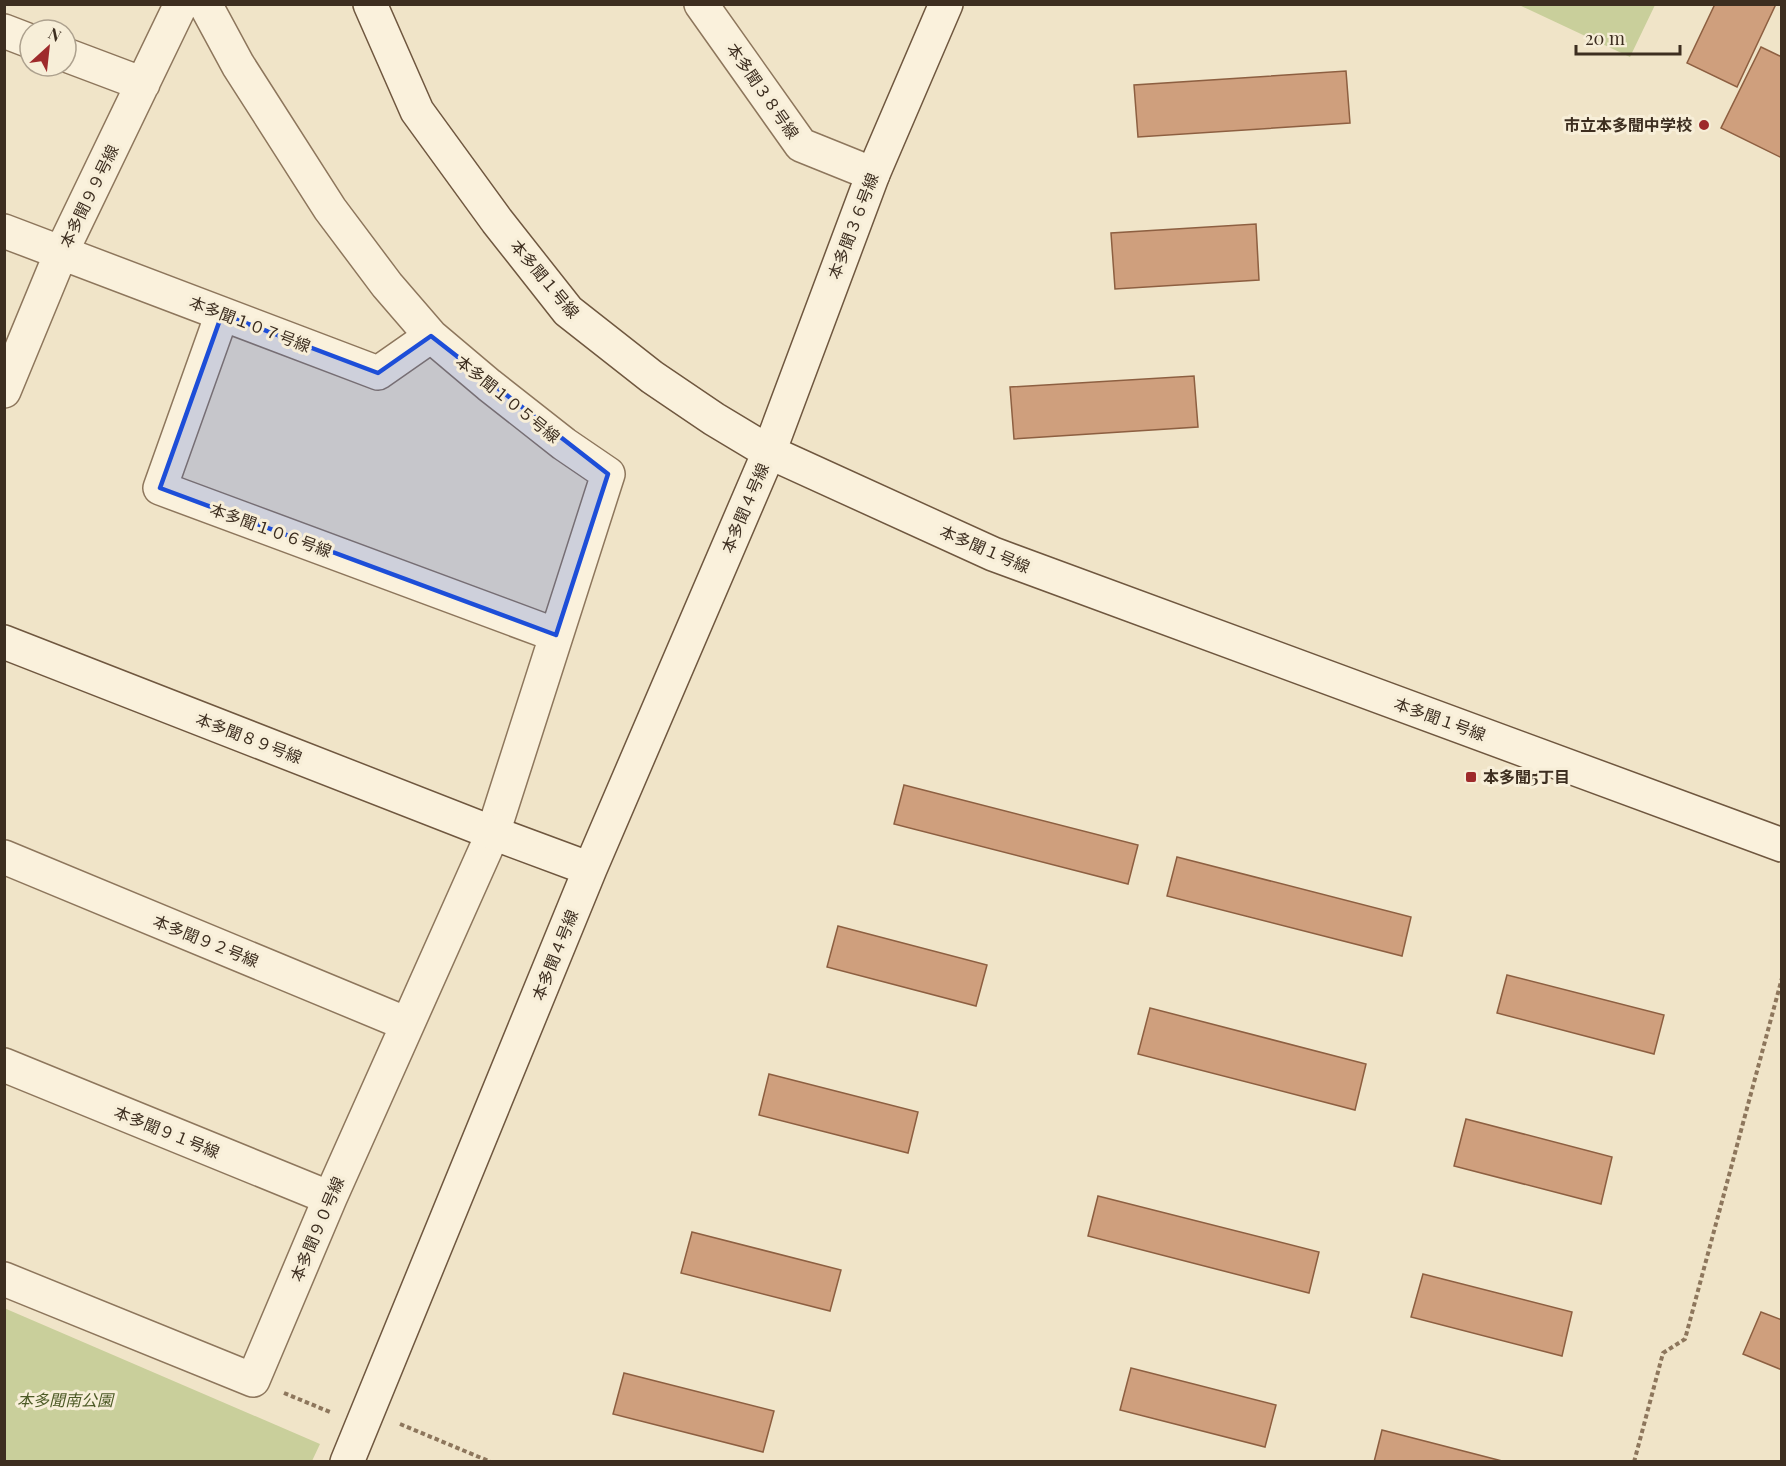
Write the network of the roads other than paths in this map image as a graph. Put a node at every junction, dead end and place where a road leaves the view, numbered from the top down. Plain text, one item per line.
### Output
1 (181, 4) edge
2 (205, 4) edge
3 (370, 4) edge
4 (701, 4) edge
5 (946, 4) edge
6 (78, 59) edge
7 (143, 84) junction
8 (873, 174) junction
9 (4, 231) edge
10 (61, 253) junction
11 (222, 314) junction
12 (431, 336) junction
13 (4, 391) edge
14 (769, 452) junction
15 (556, 635) junction
16 (4, 642) edge
17 (493, 833) junction
18 (1782, 845) edge
19 (4, 857) edge
20 (590, 869) junction
21 (407, 1024) junction
22 (4, 1065) edge
23 (330, 1198) junction
24 (4, 1279) edge
25 (347, 1461) edge

1 - 7 street, 本多聞９９号線
2 - 12 street, 本多聞１０５号線
3 - 14 street, 本多聞１号線
4 - 8 street, 本多聞３８号線
5 - 8 street, 本多聞３６号線
6 - 7 street
7 - 10 street, 本多聞９９号線
8 - 14 street, 本多聞３６号線
9 - 10 street, 本多聞１０７号線
10 - 11 street, 本多聞１０７号線
10 - 13 street, 本多聞９９号線
11 - 12 street, 本多聞１０７号線
11 - 15 street, 本多聞１０６号線
12 - 15 street, 本多聞１０５号線
14 - 18 street, 本多聞１号線
14 - 20 street, 本多聞４号線
15 - 17 street, 本多聞１０５号線
16 - 17 street, 本多聞８９号線
17 - 20 street, 本多聞８９号線
17 - 21 street, 本多聞９０号線
19 - 21 street, 本多聞９２号線
20 - 25 street, 本多聞４号線
21 - 23 street, 本多聞９０号線
22 - 23 street, 本多聞９１号線
23 - 24 street, 本多聞９０号線

